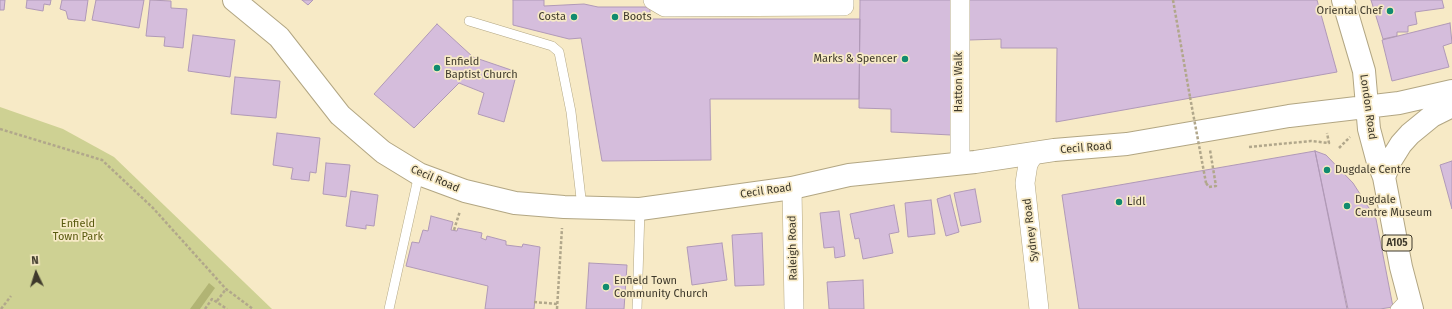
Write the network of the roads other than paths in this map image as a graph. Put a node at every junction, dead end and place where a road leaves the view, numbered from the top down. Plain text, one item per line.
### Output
1 (234, 0) edge
2 (653, 0) edge
3 (844, 0) edge
4 (960, 0) edge
5 (1343, 0) edge
6 (469, 21) dead end
7 (1452, 91) edge
8 (1452, 106) edge
9 (1368, 107) junction
10 (1034, 154) junction
11 (960, 164) junction
12 (419, 174) junction
13 (1384, 177) junction
14 (792, 188) junction
15 (573, 207) junction
16 (640, 209) junction
17 (1405, 304) edge
18 (389, 309) edge
19 (637, 309) edge
20 (794, 309) edge
21 (1039, 309) edge

1 - 12 main road, Cecil Road
2 - 3 street
4 - 11 street, Hatton Walk
5 - 9 main road, London Road
6 - 15 lane
7 - 9 main road, Cecil Road
8 - 13 main road
9 - 10 main road, Cecil Road
9 - 13 main road, London Road / A105
10 - 11 main road, Cecil Road
10 - 21 street, Sydney Road
11 - 14 main road, Cecil Road
12 - 15 main road, Cecil Road
12 - 18 lane
13 - 17 main road, London Road / A105
14 - 16 main road, Cecil Road
14 - 20 street, Raleigh Road
15 - 16 main road, Cecil Road
16 - 19 lane

